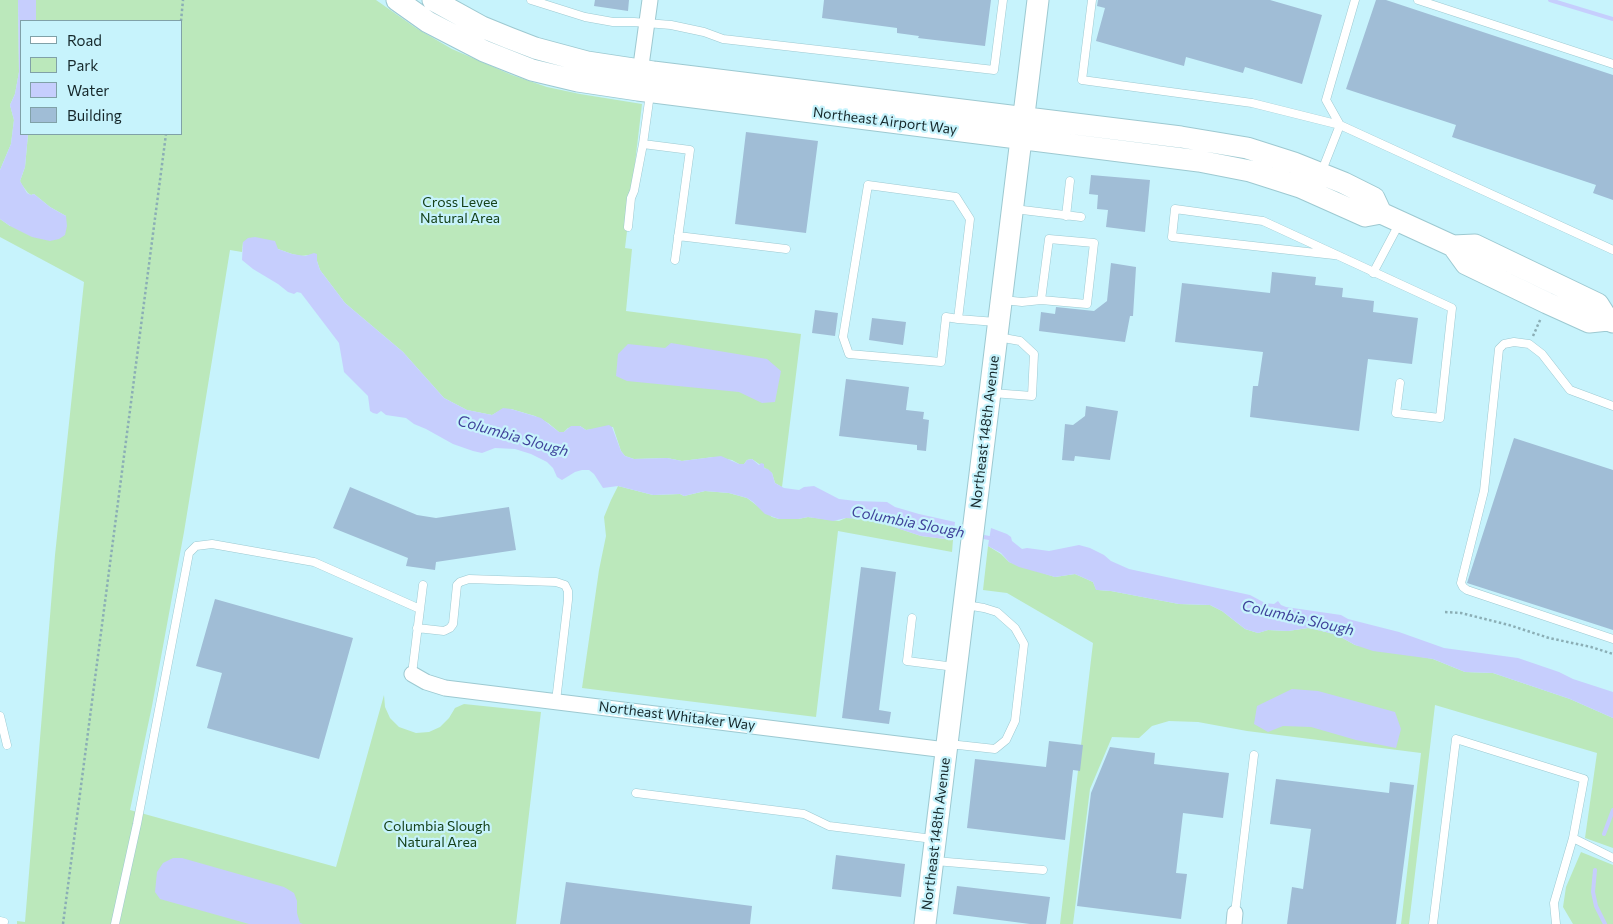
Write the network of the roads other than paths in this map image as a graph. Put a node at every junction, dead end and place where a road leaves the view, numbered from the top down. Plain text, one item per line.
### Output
1 (397, 0) edge
2 (531, 0) edge
3 (650, 0) edge
4 (1003, 0) edge
5 (1038, 0) edge
6 (1092, 0) edge
7 (1355, 0) edge
8 (1418, 0) edge
9 (442, 2) edge
10 (647, 23) junction
11 (1613, 64) edge
12 (648, 81) junction
13 (1340, 125) junction
14 (1022, 128) junction
15 (644, 144) junction
16 (1321, 173) junction
17 (1070, 181) dead end
18 (1012, 209) junction
19 (1066, 216) junction
20 (1081, 217) dead end
21 (1391, 217) junction
22 (628, 227) dead end
23 (678, 236) junction
24 (1453, 246) junction
25 (786, 250) dead end
26 (1613, 250) edge
27 (1334, 255) junction
28 (675, 260) dead end
29 (1373, 273) junction
30 (1001, 299) junction
31 (1041, 300) junction
32 (958, 319) junction
33 (1611, 321) edge
34 (997, 329) junction
35 (1400, 383) dead end
36 (990, 393) junction
37 (1613, 406) edge
38 (423, 585) dead end
39 (964, 605) junction
40 (420, 609) junction
41 (912, 618) dead end
42 (417, 628) junction
43 (1613, 639) edge
44 (957, 667) junction
45 (412, 674) joint
46 (556, 701) junction
47 (0, 716) edge
48 (7, 745) dead end
49 (946, 747) junction
50 (1254, 755) dead end
51 (636, 793) dead end
52 (1573, 838) junction
53 (935, 840) junction
54 (1613, 858) edge
55 (933, 860) junction
56 (1043, 870) dead end
57 (1235, 918) edge
58 (115, 924) edge
59 (925, 924) edge
60 (1433, 924) edge
61 (1556, 924) edge

1 - 12 main road, Northeast Airport Way
2 - 10 lane
3 - 10 street
4 - 10 lane
5 - 14 main road, Northeast 148th Avenue
6 - 13 lane
7 - 13 lane
8 - 11 lane
9 - 12 main road, Northeast Airport Way
10 - 12 street
12 - 14 main road, Northeast Airport Way
12 - 15 lane
13 - 16 lane
13 - 26 lane
14 - 16 main road, Northeast Airport Way
14 - 18 main road, Northeast 148th Avenue
14 - 21 main road, Northeast Airport Way
15 - 22 lane
15 - 23 lane
16 - 21 main road, Northeast Airport Way
17 - 19 lane
18 - 19 lane
18 - 30 main road, Northeast 148th Avenue
19 - 20 lane
21 - 24 main road, Northeast Airport Way
21 - 29 lane
23 - 25 lane
23 - 28 lane
24 - 33 main road, Northeast Airport Way
24 - 33 main road, Northeast Airport Way
27 - 27 lane
27 - 29 lane
29 - 35 lane
30 - 31 lane
30 - 34 main road, Northeast 148th Avenue
31 - 31 lane
32 - 32 lane
32 - 34 lane
34 - 36 main road, Northeast 148th Avenue
34 - 36 lane
36 - 39 main road, Northeast 148th Avenue
37 - 43 lane
38 - 40 lane
39 - 44 main road, Northeast 148th Avenue
39 - 49 lane
40 - 42 lane
40 - 58 lane
41 - 44 lane
42 - 45 lane
42 - 46 lane
44 - 49 main road, Northeast 148th Avenue
45 - 46 street, Northeast Whitaker Way
46 - 49 street, Northeast Whitaker Way
47 - 48 lane
49 - 53 main road, Northeast 148th Avenue
50 - 57 lane
51 - 53 lane
52 - 54 lane
52 - 60 lane
52 - 61 lane
53 - 55 main road, Northeast 148th Avenue
55 - 56 lane
55 - 59 main road, Northeast 148th Avenue

